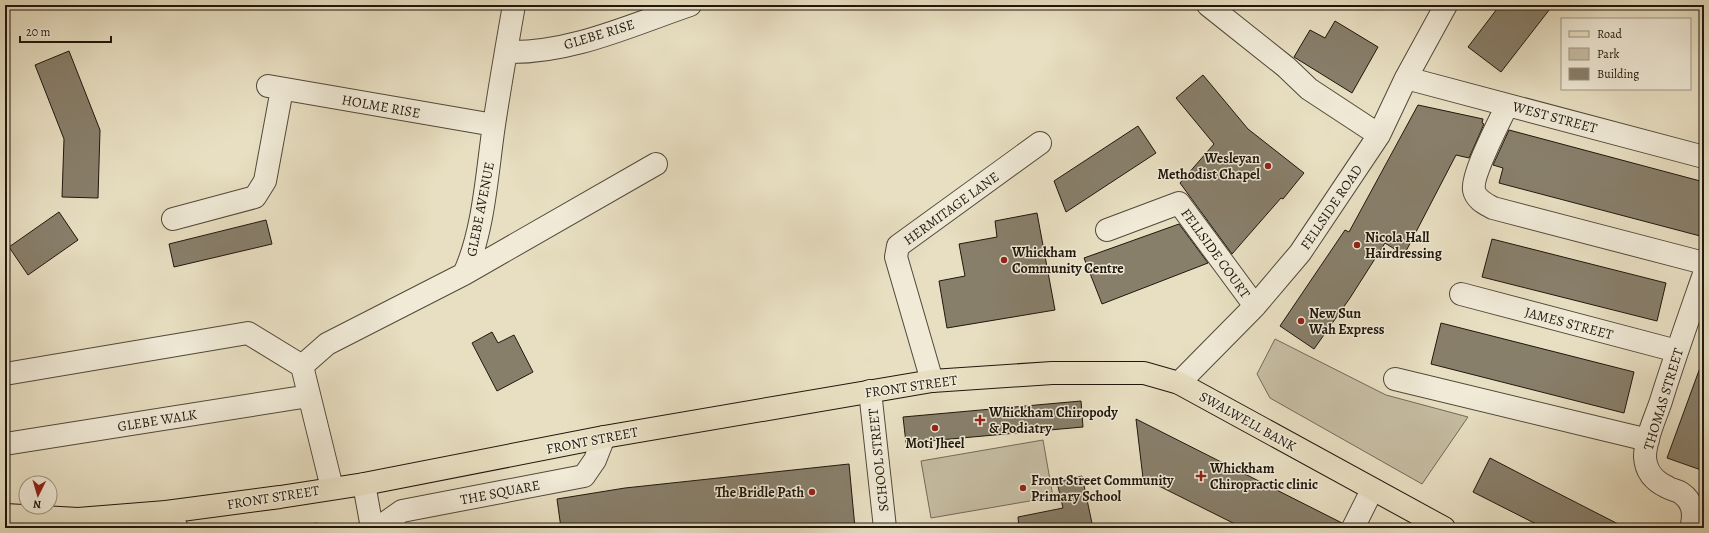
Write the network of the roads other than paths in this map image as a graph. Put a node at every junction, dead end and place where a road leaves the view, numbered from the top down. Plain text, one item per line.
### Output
1 (514, 5) edge
2 (690, 5) edge
3 (1208, 5) edge
4 (1446, 5) edge
5 (506, 52) junction
6 (1406, 78) junction
7 (1508, 105) junction
8 (494, 125) junction
9 (1379, 136) junction
10 (1040, 143) dead end
11 (1704, 157) edge
12 (656, 164) dead end
13 (173, 219) dead end
14 (1107, 230) dead end
15 (1704, 263) edge
16 (464, 274) junction
17 (1704, 274) edge
18 (1461, 294) dead end
19 (1255, 306) junction
20 (1677, 351) junction
21 (302, 366) junction
22 (5, 374) edge
23 (1395, 379) dead end
24 (932, 381) junction
25 (1179, 383) junction
26 (870, 391) junction
27 (310, 396) junction
28 (604, 437) junction
29 (1648, 440) junction
30 (5, 444) edge
31 (364, 484) junction
32 (332, 488) junction
33 (1372, 490) junction
34 (5, 515) edge
35 (171, 520) edge
36 (372, 528) edge
37 (378, 528) edge
38 (885, 528) edge
39 (1353, 528) edge
40 (1444, 528) edge
41 (1691, 528) edge

1 - 5 street, GLEBE AVENUE
2 - 5 street, GLEBE RISE
3 - 9 street
4 - 6 street, FELLSIDE ROAD
5 - 8 street, GLEBE AVENUE
6 - 7 street, WEST STREET
6 - 9 street, FELLSIDE ROAD
7 - 11 street, WEST STREET
7 - 15 street
8 - 13 street, HOLME RISE
8 - 16 street, GLEBE AVENUE
9 - 19 street, FELLSIDE ROAD
10 - 24 street, HERMITAGE LANE
12 - 16 street
14 - 19 street, FELLSIDE COURT
16 - 21 street, GLEBE AVENUE
17 - 20 street, THOMAS STREET
18 - 20 street, JAMES STREET
19 - 25 street, FELLSIDE ROAD
20 - 29 street, THOMAS STREET
21 - 22 street
21 - 27 street
23 - 29 street
24 - 25 main road, FRONT STREET
24 - 26 main road, FRONT STREET
25 - 33 main road, SWALWELL BANK
26 - 28 main road, FRONT STREET
26 - 38 street, SCHOOL STREET
27 - 30 street, GLEBE WALK
27 - 32 street
28 - 31 main road, FRONT STREET
28 - 37 street, THE SQUARE
29 - 41 street, THOMAS STREET
31 - 32 main road, FRONT STREET
31 - 36 street
32 - 35 main road, FRONT STREET
33 - 39 street
33 - 40 main road, SWALWELL BANK
34 - 35 main road, FRONT STREET

